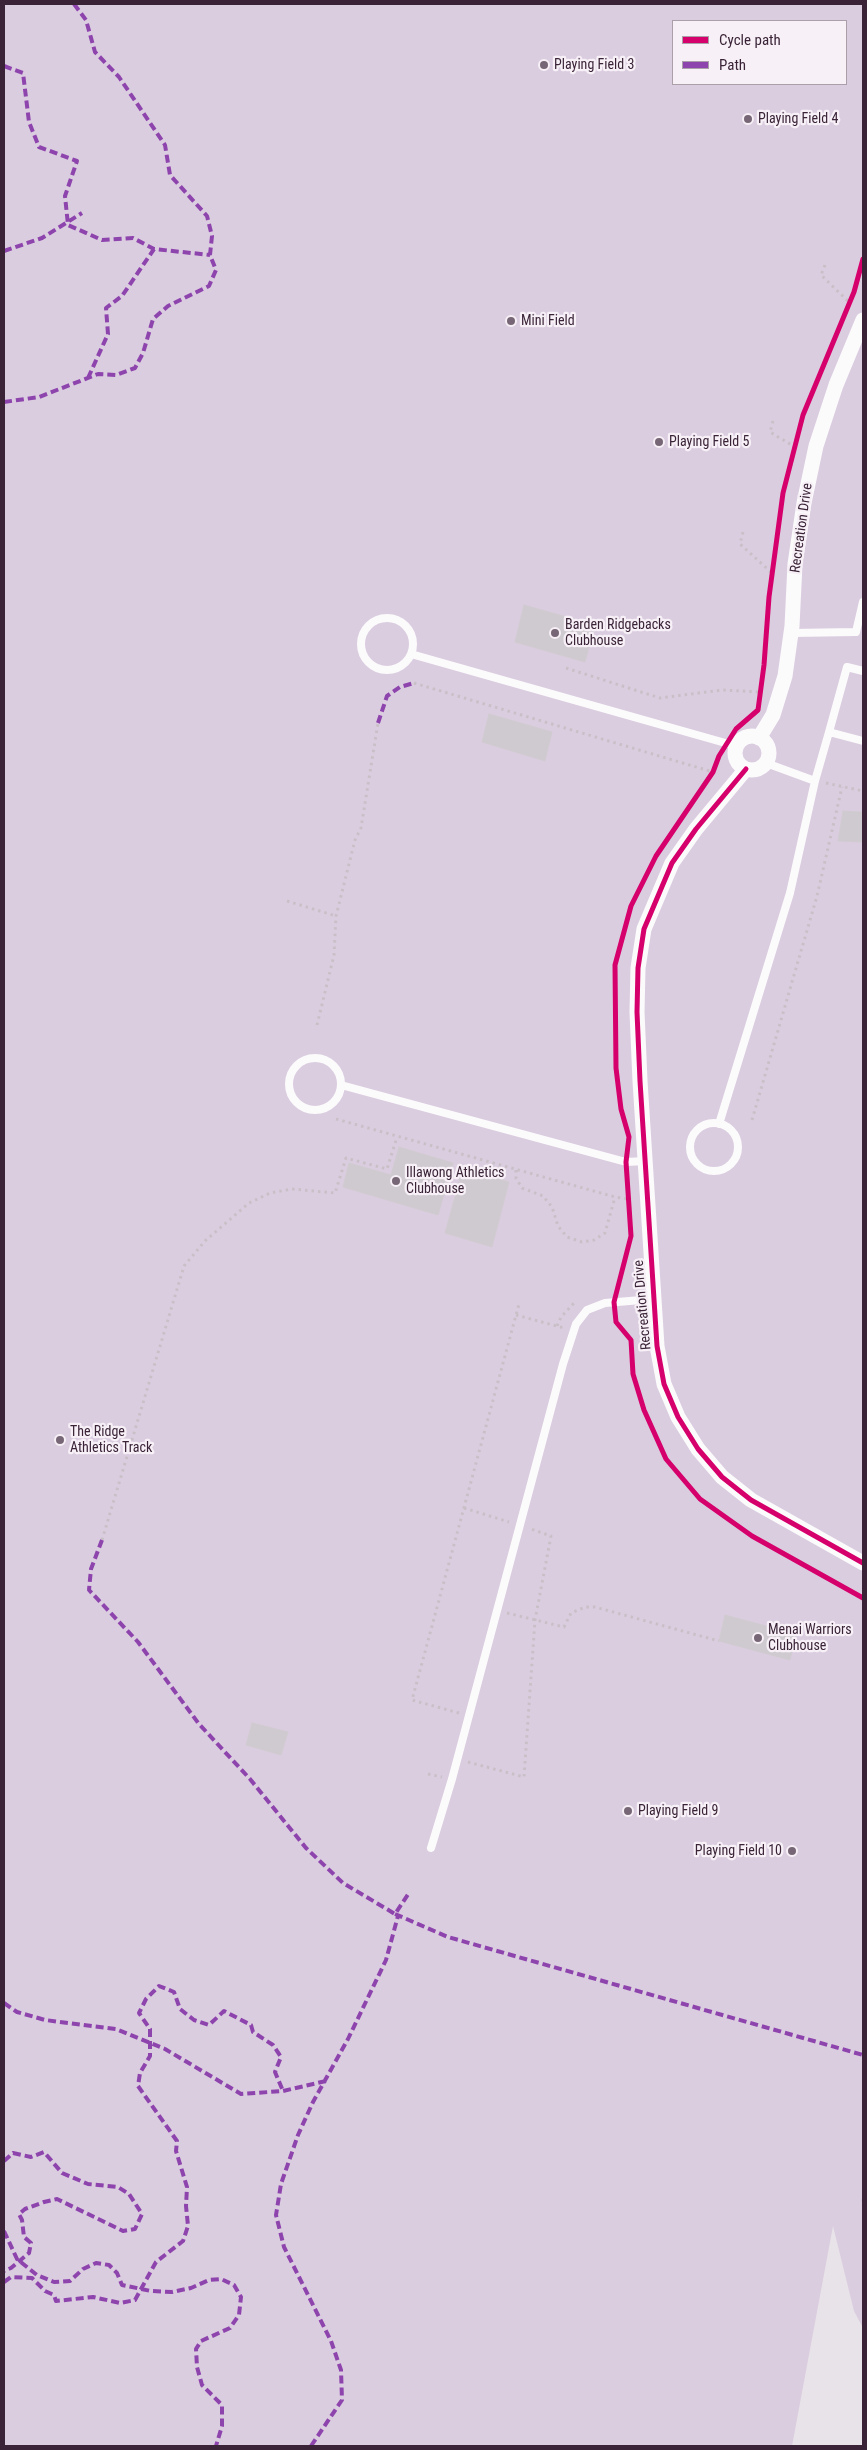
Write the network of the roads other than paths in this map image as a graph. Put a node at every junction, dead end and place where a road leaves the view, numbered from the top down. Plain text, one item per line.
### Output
1 (863, 320) edge
2 (863, 602) edge
3 (791, 633) junction
4 (860, 633) edge
5 (411, 654) junction
6 (863, 671) edge
7 (829, 732) junction
8 (759, 738) junction
9 (863, 741) edge
10 (732, 744) junction
11 (766, 763) junction
12 (746, 770) junction
13 (815, 781) junction
14 (341, 1085) junction
15 (719, 1124) junction
16 (645, 1161) junction
17 (654, 1299) junction
18 (863, 1563) edge
19 (431, 1848) dead end

1 - 3 street, Recreation Drive
2 - 4 lane
3 - 4 lane
3 - 8 street, Recreation Drive
5 - 5 lane
5 - 10 lane
6 - 7 lane
7 - 9 lane
7 - 13 lane
8 - 10 street
8 - 11 street
10 - 12 street
11 - 12 street
11 - 13 lane
12 - 16 street, Recreation Drive
13 - 15 lane
14 - 14 lane
14 - 16 lane
15 - 15 lane
16 - 17 street, Recreation Drive
17 - 18 street, Recreation Drive
17 - 19 lane

